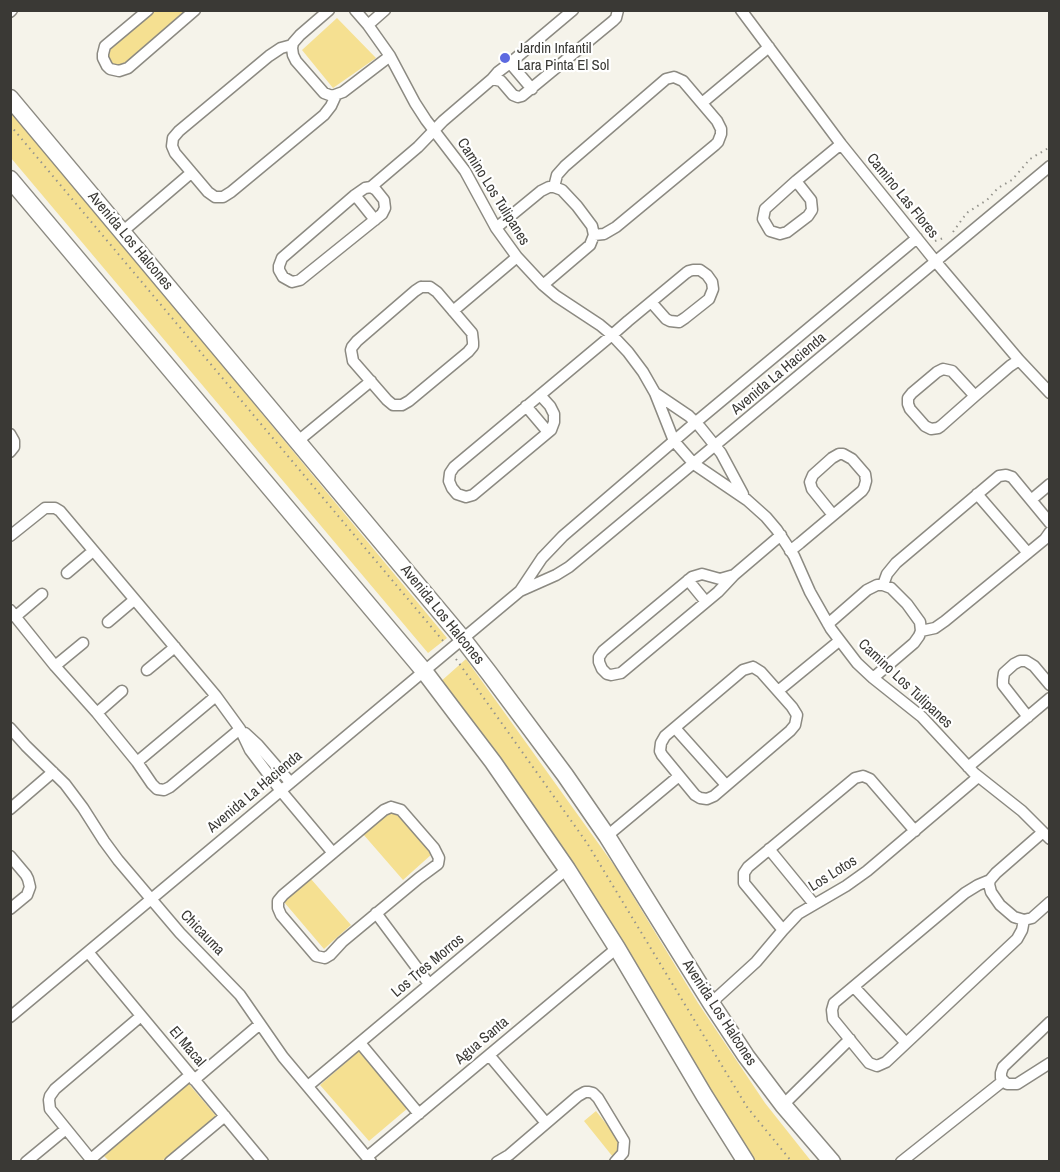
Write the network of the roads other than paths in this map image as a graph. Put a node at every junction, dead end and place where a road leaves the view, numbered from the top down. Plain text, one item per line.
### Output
1 (147, 10) edge
2 (195, 10) edge
3 (328, 10) edge
4 (355, 10) edge
5 (385, 10) edge
6 (573, 10) edge
7 (618, 10) edge
8 (741, 10) edge
9 (368, 25) junction
10 (292, 45) junction
11 (769, 47) junction
12 (390, 56) junction
13 (510, 63) junction
14 (497, 80) junction
15 (532, 89) junction
16 (336, 95) junction
17 (10, 98) edge
18 (702, 103) junction
19 (434, 130) junction
20 (841, 144) junction
21 (1050, 166) edge
22 (191, 173) junction
23 (10, 179) edge
24 (796, 181) junction
25 (371, 187) junction
26 (554, 187) junction
27 (355, 195) junction
28 (375, 220) junction
29 (496, 228) junction
30 (122, 231) junction
31 (594, 235) junction
32 (917, 238) junction
33 (517, 257) junction
34 (936, 262) junction
35 (543, 285) junction
36 (651, 302) junction
37 (453, 311) junction
38 (612, 335) junction
39 (1019, 360) junction
40 (371, 381) junction
41 (1050, 393) edge
42 (540, 395) junction
43 (975, 396) junction
44 (526, 406) junction
45 (666, 408) junction
46 (696, 422) junction
47 (548, 432) junction
48 (10, 434) edge
49 (298, 441) junction
50 (674, 441) junction
51 (716, 446) junction
52 (10, 452) edge
53 (694, 464) junction
54 (1050, 484) edge
55 (977, 494) junction
56 (747, 500) junction
57 (1031, 500) junction
58 (833, 515) junction
59 (1050, 524) edge
60 (1050, 532) edge
61 (781, 535) junction
62 (10, 536) edge
63 (790, 550) junction
64 (93, 551) junction
65 (1028, 553) junction
66 (67, 573) dead end
67 (734, 575) junction
68 (716, 579) junction
69 (688, 580) junction
70 (883, 585) junction
71 (519, 591) junction
72 (718, 592) junction
73 (42, 594) dead end
74 (134, 600) junction
75 (706, 602) junction
76 (13, 613) edge
77 (108, 622) dead end
78 (828, 624) junction
79 (921, 632) junction
80 (462, 638) junction
81 (839, 641) junction
82 (83, 643) dead end
83 (174, 647) junction
84 (55, 666) junction
85 (147, 670) dead end
86 (424, 671) junction
87 (873, 678) junction
88 (1050, 685) edge
89 (122, 691) dead end
90 (778, 691) junction
91 (216, 696) junction
92 (1050, 698) edge
93 (97, 713) junction
94 (1028, 717) junction
95 (10, 728) edge
96 (675, 728) junction
97 (240, 729) junction
98 (137, 762) junction
99 (968, 767) junction
100 (53, 772) junction
101 (679, 776) junction
102 (978, 777) junction
103 (290, 783) junction
104 (726, 785) junction
105 (281, 790) junction
106 (10, 809) edge
107 (915, 831) junction
108 (607, 836) junction
109 (1048, 837) edge
110 (769, 849) junction
111 (333, 853) junction
112 (10, 856) edge
113 (567, 869) junction
114 (990, 880) junction
115 (151, 899) junction
116 (1050, 902) edge
117 (814, 904) junction
118 (10, 909) edge
119 (376, 913) junction
120 (1024, 920) junction
121 (783, 930) junction
122 (617, 948) junction
123 (88, 952) junction
124 (429, 984) junction
125 (854, 987) junction
126 (711, 1003) junction
127 (141, 1016) junction
128 (10, 1017) edge
129 (1050, 1022) edge
130 (260, 1024) junction
131 (850, 1040) junction
132 (360, 1043) junction
133 (906, 1043) junction
134 (489, 1055) junction
135 (1050, 1063) edge
136 (192, 1077) junction
137 (1003, 1081) junction
138 (308, 1086) junction
139 (783, 1105) junction
140 (419, 1114) junction
141 (225, 1116) junction
142 (546, 1123) junction
143 (66, 1128) junction
144 (369, 1159) edge
145 (92, 1160) edge
146 (742, 1160) edge
147 (26, 1161) edge
148 (170, 1161) edge
149 (263, 1161) edge
150 (497, 1161) edge
151 (615, 1161) edge
152 (832, 1161) edge
153 (901, 1161) edge

1 - 2 street
3 - 10 street
4 - 9 street, Camino Los Tulipanes
5 - 9 street
6 - 13 street
7 - 15 street
8 - 11 street, Camino Las Flores
9 - 12 street, Camino Los Tulipanes
10 - 16 street
10 - 22 street
11 - 18 street
11 - 20 street, Camino Las Flores
12 - 16 street
12 - 19 street, Camino Los Tulipanes
13 - 14 street
13 - 15 street
14 - 15 street
14 - 19 street
16 - 22 street
17 - 30 street, Avenida Los Halcones
18 - 26 street
18 - 31 street
19 - 25 street
19 - 29 street, Camino Los Tulipanes
20 - 24 street
20 - 32 street, Camino Las Flores
21 - 34 street, Avenida La Hacienda
22 - 30 street
23 - 86 street
24 - 24 street
25 - 27 street
25 - 28 street
26 - 29 street
26 - 31 street
27 - 28 street
27 - 28 street
29 - 33 street, Camino Los Tulipanes
30 - 49 street, Avenida Los Halcones
31 - 35 street
32 - 34 street, Camino Las Flores
32 - 46 street, Avenida La Hacienda
33 - 35 street, Camino Los Tulipanes
33 - 37 street
34 - 39 street, Camino Las Flores
34 - 51 street, Avenida La Hacienda
35 - 38 street, Camino Los Tulipanes
36 - 36 street
36 - 38 street
37 - 40 street
37 - 40 street
38 - 42 street
38 - 45 street, Camino Los Tulipanes
39 - 41 street, Camino Las Flores
39 - 43 street
40 - 49 street
42 - 44 street
42 - 47 street
43 - 43 street
44 - 47 street
44 - 47 street
45 - 46 street, Camino Los Tulipanes
45 - 50 street, Camino Los Tulipanes
46 - 50 street, Avenida La Hacienda
46 - 51 street, Camino Los Tulipanes
48 - 52 street
49 - 80 street, Avenida Los Halcones
50 - 53 street, Camino Los Tulipanes
50 - 71 street, Avenida La Hacienda
51 - 53 street, Avenida La Hacienda
51 - 56 street, Camino Los Tulipanes
53 - 56 street, Camino Los Tulipanes
53 - 71 street, Avenida La Hacienda
54 - 57 street
55 - 57 street
55 - 65 street
55 - 70 street
56 - 61 street, Camino Los Tulipanes
57 - 59 street
58 - 58 street
58 - 63 street
60 - 65 street
61 - 63 street, Camino Los Tulipanes
61 - 67 street
62 - 64 street
63 - 78 street, Camino Los Tulipanes
64 - 66 street
64 - 74 street
65 - 79 street
67 - 68 street
67 - 72 street
68 - 69 street
68 - 72 street
69 - 75 street
69 - 75 street
70 - 78 street
70 - 79 street
71 - 80 street, Avenida La Hacienda
72 - 75 street
73 - 76 street
74 - 77 street
74 - 83 street
76 - 84 street
78 - 81 street, Camino Los Tulipanes
79 - 87 street
80 - 86 street, Avenida La Hacienda
80 - 108 street, Avenida Los Halcones
81 - 87 street, Camino Los Tulipanes
81 - 90 street
82 - 84 street
83 - 85 street
83 - 91 street
84 - 93 street
86 - 103 street, Avenida La Hacienda
86 - 113 street
87 - 99 street, Camino Los Tulipanes
88 - 94 street
89 - 93 street
90 - 96 street
90 - 104 street
91 - 97 street
91 - 98 street
92 - 94 street
93 - 98 street
94 - 99 street
95 - 100 street, Chicauma
96 - 101 street
96 - 104 street
97 - 98 street
97 - 103 street
97 - 105 street
99 - 102 street, Camino Los Tulipanes
100 - 106 street
100 - 115 street, Chicauma
101 - 104 street
101 - 108 street
102 - 107 street, Los Lotos
102 - 109 street, Camino Los Tulipanes
103 - 105 street, Avenida La Hacienda
105 - 111 street
105 - 115 street, Avenida La Hacienda
107 - 110 street
107 - 117 street, Los Lotos
108 - 126 street, Avenida Los Halcones
109 - 114 street
110 - 117 street
110 - 121 street
111 - 119 street
111 - 119 street
112 - 118 street
113 - 122 street
113 - 124 street, Los Tres Morros
114 - 120 street
114 - 125 street
115 - 123 street, Avenida La Hacienda
115 - 130 street, Chicauma
116 - 120 street
117 - 121 street, Los Lotos
119 - 124 street
120 - 133 street
121 - 126 street, Los Lotos
122 - 134 street, Agua Santa
122 - 146 street
123 - 127 street, El Macal
123 - 128 street, Avenida La Hacienda
124 - 132 street, Los Tres Morros
125 - 131 street
125 - 133 street
126 - 139 street, Avenida Los Halcones
127 - 136 street, El Macal
127 - 143 street
129 - 137 street
130 - 136 street
130 - 138 street, Chicauma
131 - 133 street
131 - 139 street
132 - 138 street, Los Tres Morros
132 - 140 street
134 - 140 street, Agua Santa
134 - 142 street
135 - 137 street
136 - 141 street, El Macal
136 - 145 street
137 - 153 street
138 - 144 street, Chicauma
139 - 152 street, Avenida Los Halcones
140 - 144 street, Agua Santa
141 - 148 street
141 - 149 street, El Macal
142 - 150 street
142 - 151 street
143 - 145 street
143 - 147 street

